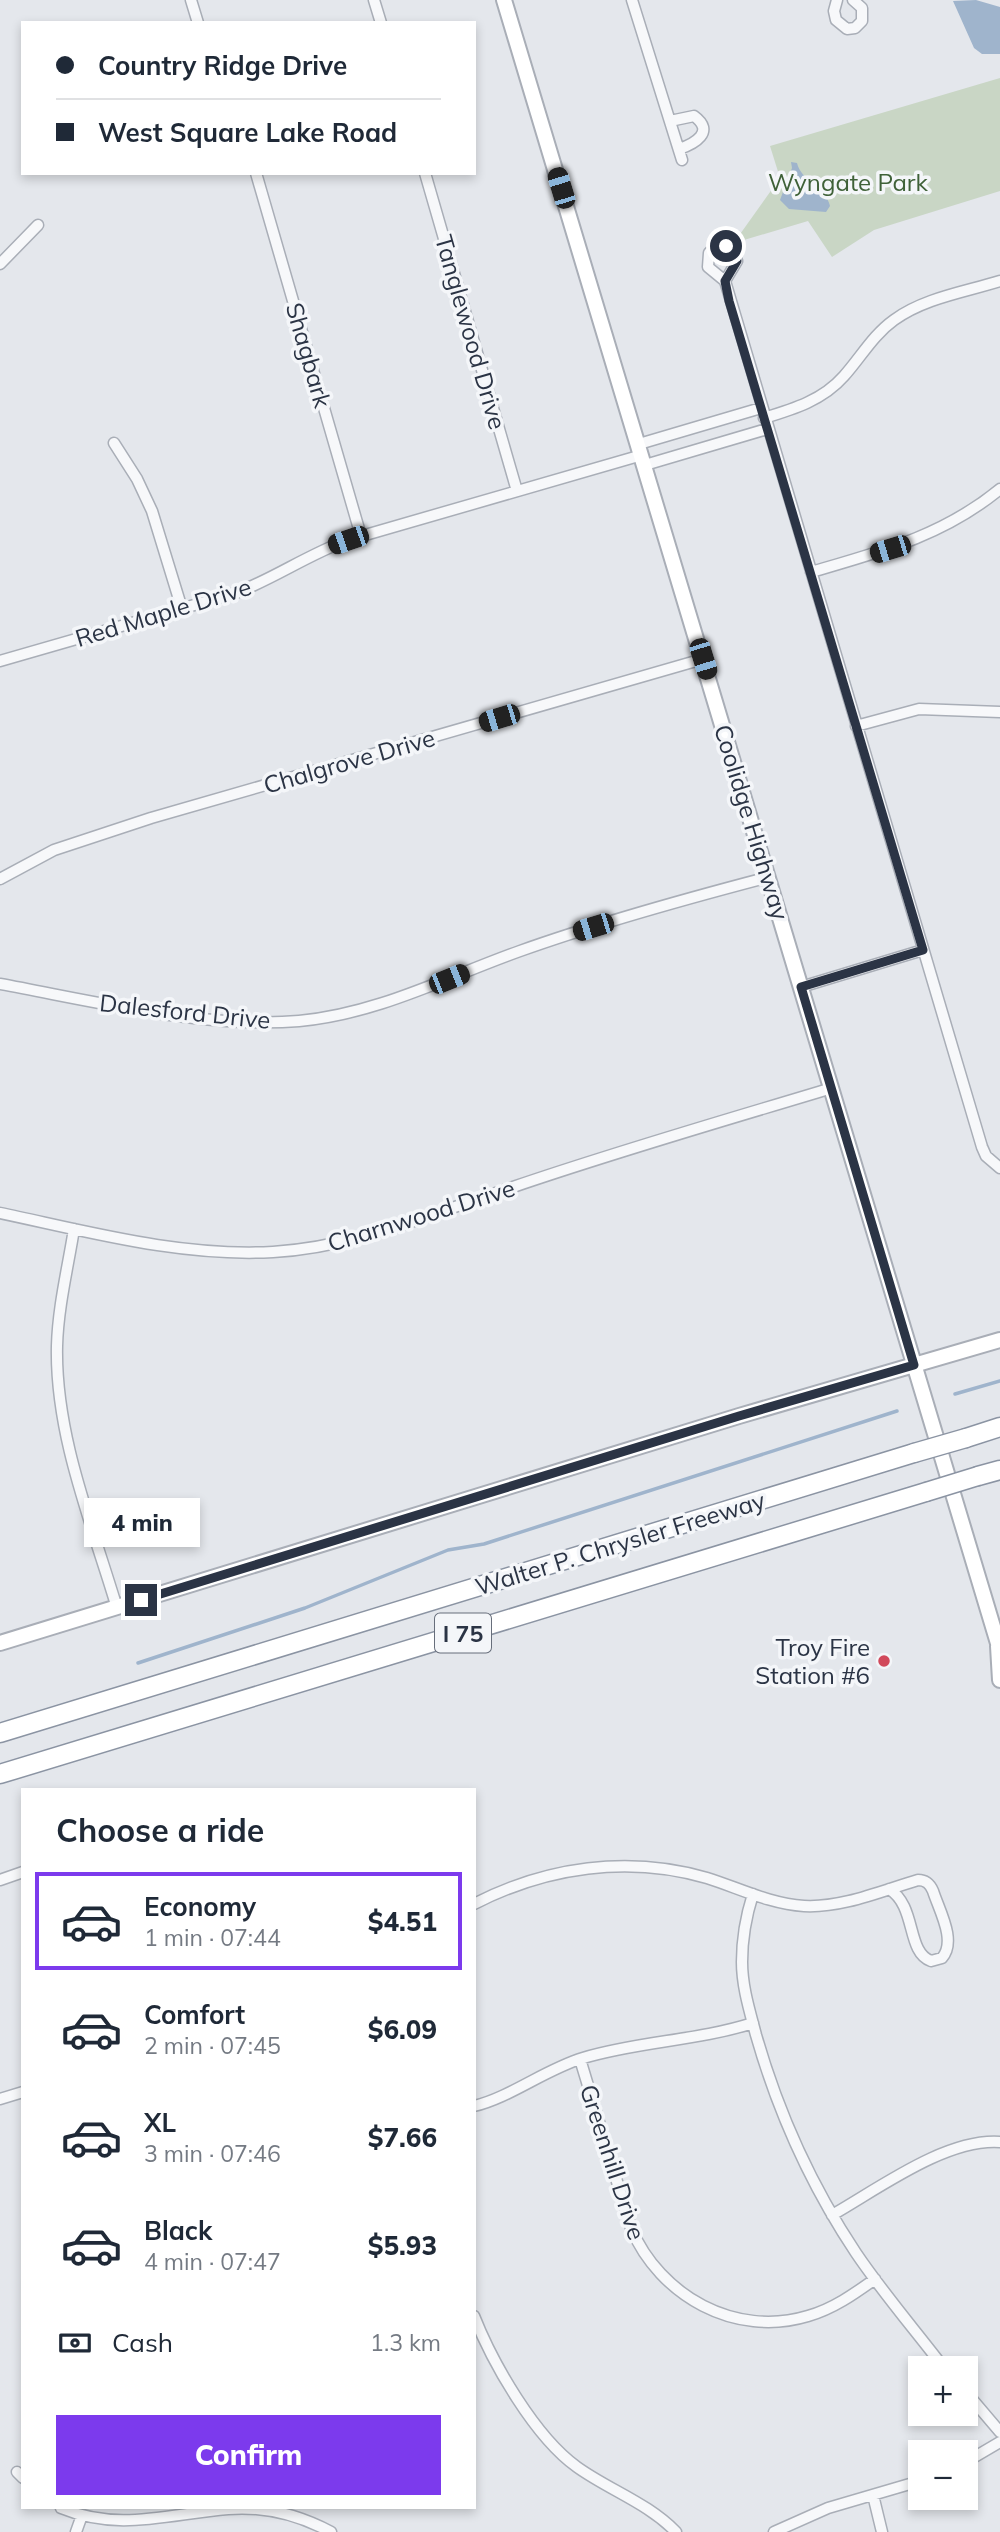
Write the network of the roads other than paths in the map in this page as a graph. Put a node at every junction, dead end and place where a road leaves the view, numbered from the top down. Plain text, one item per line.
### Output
1 (191, 0) edge
2 (374, 0) edge
3 (632, 0) edge
4 (837, 0) edge
5 (853, 0) edge
6 (508, 1) edge
7 (197, 21) edge
8 (380, 21) edge
9 (670, 121) junction
10 (257, 175) edge
11 (426, 175) edge
12 (38, 225) dead end
13 (0, 264) edge
14 (725, 281) dead end
15 (1000, 281) edge
16 (764, 418) junction
17 (114, 443) dead end
18 (642, 454) junction
19 (1000, 489) edge
20 (517, 491) junction
21 (361, 536) junction
22 (811, 572) junction
23 (182, 609) junction
24 (703, 659) junction
25 (0, 661) edge
26 (1000, 712) edge
27 (856, 726) junction
28 (769, 877) junction
29 (0, 879) edge
30 (923, 950) junction
31 (0, 984) edge
32 (801, 987) junction
33 (832, 1088) junction
34 (1000, 1168) edge
35 (0, 1213) edge
36 (74, 1229) junction
37 (1000, 1340) edge
38 (914, 1365) junction
39 (1000, 1427) edge
40 (1000, 1469) edge
41 (117, 1608) junction
42 (0, 1643) edge
43 (999, 1648) edge
44 (1000, 1680) edge
45 (0, 1733) edge
46 (0, 1774) edge
47 (21, 1873) edge
48 (0, 1880) edge
49 (889, 1889) junction
50 (753, 1894) junction
51 (476, 1903) edge
52 (753, 2023) junction
53 (580, 2059) junction
54 (21, 2093) edge
55 (0, 2099) edge
56 (476, 2105) edge
57 (1000, 2142) edge
58 (832, 2215) junction
59 (875, 2279) junction
60 (476, 2321) edge
61 (935, 2356) edge
62 (978, 2406) edge
63 (1000, 2432) edge
64 (1000, 2442) edge
65 (978, 2455) edge
66 (908, 2485) edge
67 (873, 2495) junction
68 (63, 2509) edge
69 (80, 2518) junction
70 (76, 2532) edge
71 (331, 2532) edge
72 (676, 2532) edge
73 (775, 2532) edge
74 (882, 2532) edge

1 - 7 street
2 - 8 street
3 - 9 street
4 - 5 street
6 - 18 street, Coolidge Highway
9 - 9 street
10 - 21 street, Shagbark
11 - 20 street, Tanglewood Drive
12 - 13 street
14 - 16 street
15 - 16 street
16 - 18 street
16 - 18 street
16 - 22 street
17 - 23 street
18 - 20 street, Red Maple Drive
18 - 24 street, Coolidge Highway
19 - 22 street
20 - 21 street, Red Maple Drive
21 - 23 street, Red Maple Drive
22 - 27 street
23 - 25 street, Red Maple Drive
24 - 28 street, Coolidge Highway
24 - 29 street, Chalgrove Drive
26 - 27 street
27 - 30 street
28 - 31 street, Dalesford Drive
28 - 32 street, Coolidge Highway
30 - 32 street
30 - 34 street
32 - 33 street, Coolidge Highway
33 - 36 street, Charnwood Drive
33 - 38 street, Coolidge Highway
35 - 36 street, Charnwood Drive
36 - 41 street
37 - 38 street
38 - 41 street
38 - 43 street, Coolidge Highway
39 - 45 highway, Walter P. Chrysler Freeway / I 75, bridge
40 - 46 highway, Walter P. Chrysler Freeway / I 75, bridge
41 - 42 street
43 - 44 street, Coolidge Highway
47 - 48 street
49 - 49 street
49 - 50 street
50 - 51 street
50 - 52 street
52 - 53 street
52 - 58 street
53 - 56 street
53 - 59 street, Greenhill Drive
54 - 55 street
57 - 58 street
58 - 59 street
59 - 61 street
60 - 72 street
62 - 63 street
64 - 65 street
66 - 67 street
67 - 73 street
67 - 74 street
68 - 69 street
69 - 70 street
69 - 71 street

